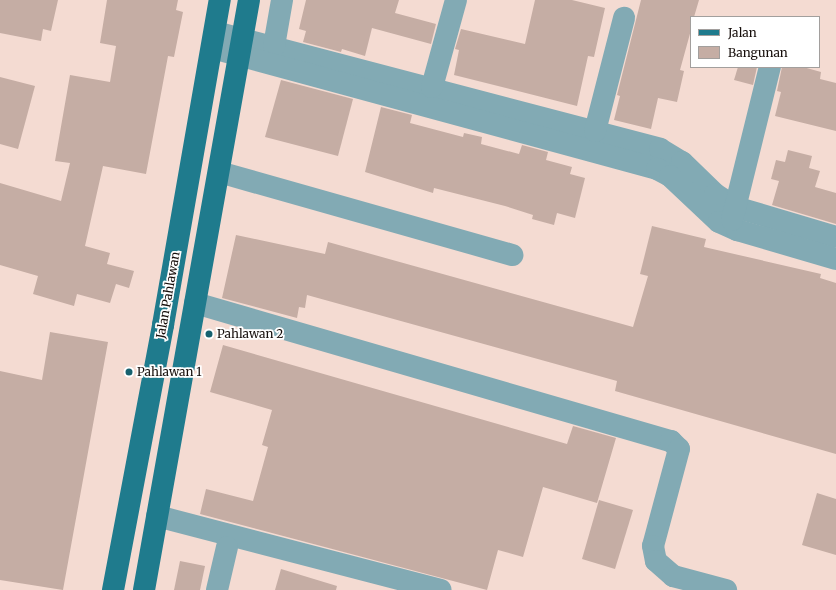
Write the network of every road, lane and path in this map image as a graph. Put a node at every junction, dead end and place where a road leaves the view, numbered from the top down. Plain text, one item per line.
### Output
1 (220, 0) edge
2 (249, 0) edge
3 (282, 0) edge
4 (456, 0) edge
5 (624, 18) dead end
6 (213, 40) junction
7 (241, 46) junction
8 (274, 46) junction
9 (770, 68) edge
10 (432, 87) junction
11 (595, 131) junction
12 (219, 172) junction
13 (732, 217) junction
14 (836, 237) edge
15 (512, 255) dead end
16 (836, 259) edge
17 (195, 303) junction
18 (163, 325) junction
19 (190, 331) junction
20 (157, 516) junction
21 (227, 547) dead end
22 (113, 590) edge
23 (144, 590) edge
24 (217, 590) edge
25 (441, 590) edge
26 (726, 590) edge

1 - 6 main road, Jalan Pahlawan
2 - 7 main road
3 - 8 street
4 - 10 street
5 - 11 street
6 - 7 street
6 - 18 main road, Jalan Pahlawan
7 - 8 street
7 - 12 main road
7 - 13 street
8 - 10 street
9 - 13 street
10 - 11 street
11 - 13 street
12 - 15 street
12 - 17 main road
13 - 14 street
13 - 16 street
17 - 19 main road
17 - 26 street
18 - 19 main road
18 - 22 main road, Jalan Pahlawan
19 - 20 main road
20 - 23 main road
20 - 25 street
21 - 24 street

